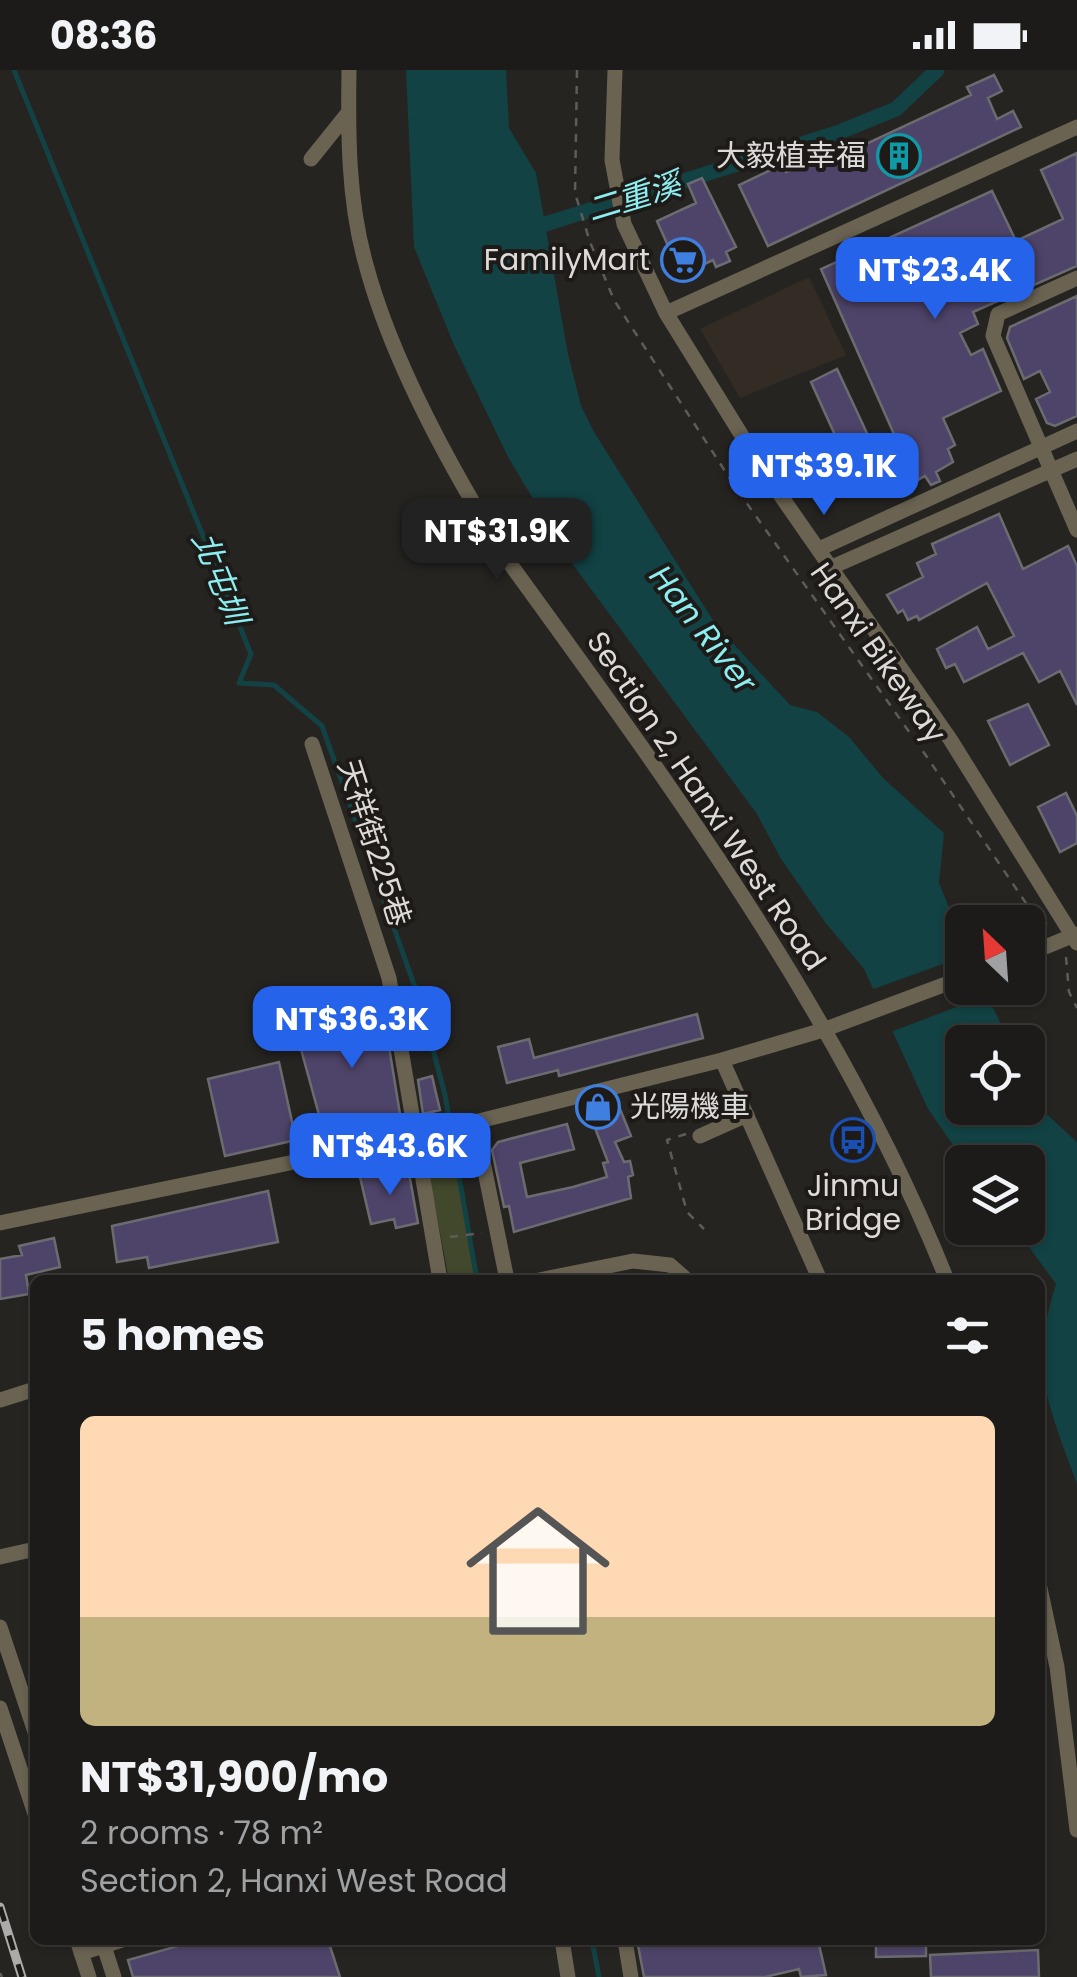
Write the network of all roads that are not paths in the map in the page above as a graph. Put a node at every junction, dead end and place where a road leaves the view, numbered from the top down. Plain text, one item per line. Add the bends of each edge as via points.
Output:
1 (348, 70) edge
2 (615, 70) edge
3 (348, 113) junction
4 (1077, 127) edge
5 (311, 159) dead end
6 (1077, 278) edge
7 (666, 313) junction
8 (1077, 431) edge
9 (1042, 448) junction
10 (1077, 460) edge
11 (1052, 471) junction
12 (1077, 530) edge
13 (819, 549) junction
14 (832, 567) junction
15 (312, 744) dead end
16 (1076, 938) edge
17 (1045, 947) edge
18 (945, 985) edge
19 (824, 1030) junction
20 (722, 1060) junction
21 (747, 1115) junction
22 (475, 1122) junction
23 (700, 1136) road end
24 (415, 1137) junction
25 (0, 1224) edge
26 (439, 1275) edge
27 (505, 1275) edge
28 (564, 1275) edge
29 (682, 1275) edge
30 (818, 1275) edge
31 (945, 1275) edge
32 (30, 1391) edge
33 (0, 1400) edge
34 (30, 1549) edge
35 (0, 1557) edge
36 (1045, 1611) edge
37 (0, 1626) edge
38 (0, 1708) edge
39 (30, 1717) edge
40 (30, 1799) edge
41 (1077, 1830) edge
42 (104, 1945) edge
43 (563, 1945) edge
44 (626, 1945) edge
45 (79, 1946) edge
46 (89, 1977) edge
47 (114, 1977) edge
48 (568, 1977) edge
49 (631, 1977) edge

1 - 3 street, Section 2, Hanxi West Road
2 - 7 street via 612,160 624,224
3 - 5 street
3 - 19 street, Section 2, Hanxi West Road via 364,260 442,444 503,552 756,917
4 - 7 street
6 - 9 street via 998,314 993,336
7 - 13 street
8 - 9 street
9 - 11 street
9 - 13 street
10 - 11 street
11 - 12 street
11 - 14 street
13 - 14 street
14 - 16 street
15 - 24 street, 天祥街225巷 via 389,978
16 - 17 street
18 - 19 street
19 - 20 street
19 - 31 street, Section 2, Hanxi West Road via 906,1182
20 - 21 street
20 - 22 street
21 - 23 street
21 - 30 street
22 - 24 street
22 - 27 street
24 - 25 street
24 - 26 street, 天祥街225巷
28 - 29 street via 633,1261 670,1265
32 - 33 street
34 - 35 street
36 - 41 street
37 - 39 street
38 - 40 street
42 - 47 street
43 - 48 street
44 - 49 street
45 - 46 street

